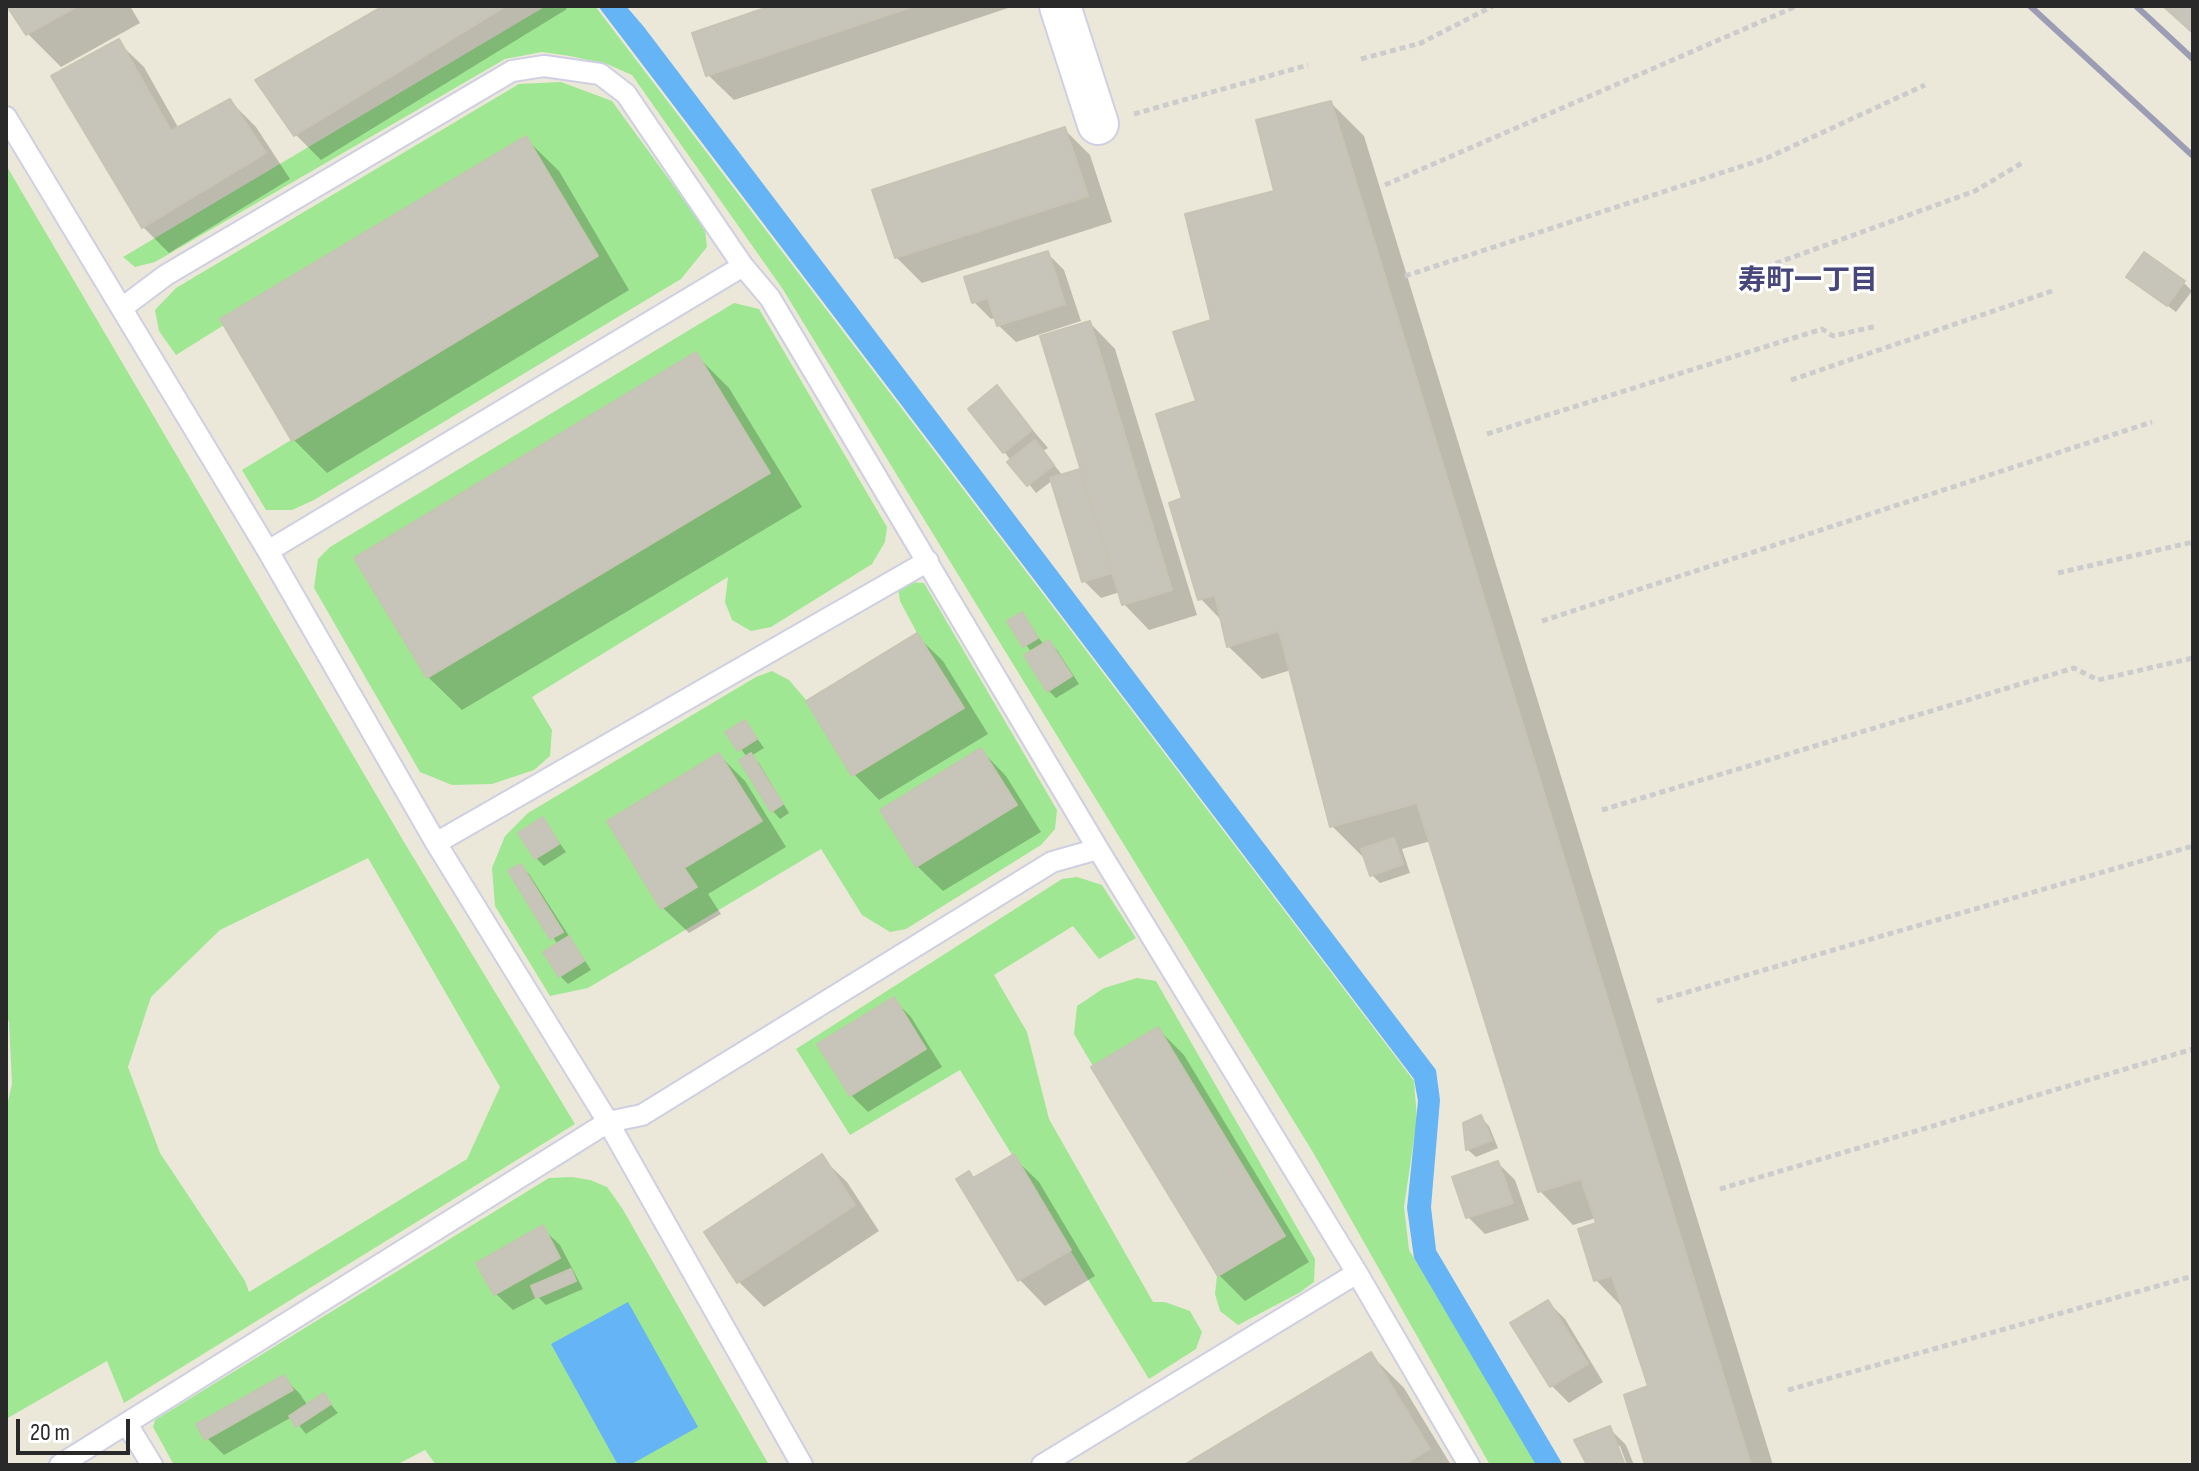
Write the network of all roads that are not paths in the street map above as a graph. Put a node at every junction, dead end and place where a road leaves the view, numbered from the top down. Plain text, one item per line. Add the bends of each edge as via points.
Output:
1 (1060, 6) edge
2 (6, 117) edge
3 (1098, 124) road end
4 (743, 266) junction
5 (122, 308) junction
6 (268, 551) junction
7 (928, 561) junction
8 (436, 843) junction
9 (1098, 849) junction
10 (608, 1122) junction
11 (1357, 1273) junction
12 (127, 1424) junction
13 (60, 1465) edge
14 (152, 1465) edge
15 (802, 1465) edge
16 (1042, 1465) edge
17 (1469, 1465) edge

1 - 3 street
2 - 5 lane
4 - 5 lane via 626,94 600,74 544,66 512,71 166,275
4 - 6 lane
4 - 7 lane via 770,298
5 - 6 lane
6 - 8 lane
7 - 8 lane
7 - 9 lane
8 - 10 lane
9 - 10 lane via 1052,862 642,1115
9 - 11 lane
10 - 12 lane
10 - 15 lane
11 - 16 lane
11 - 17 lane
12 - 13 lane
12 - 14 lane

